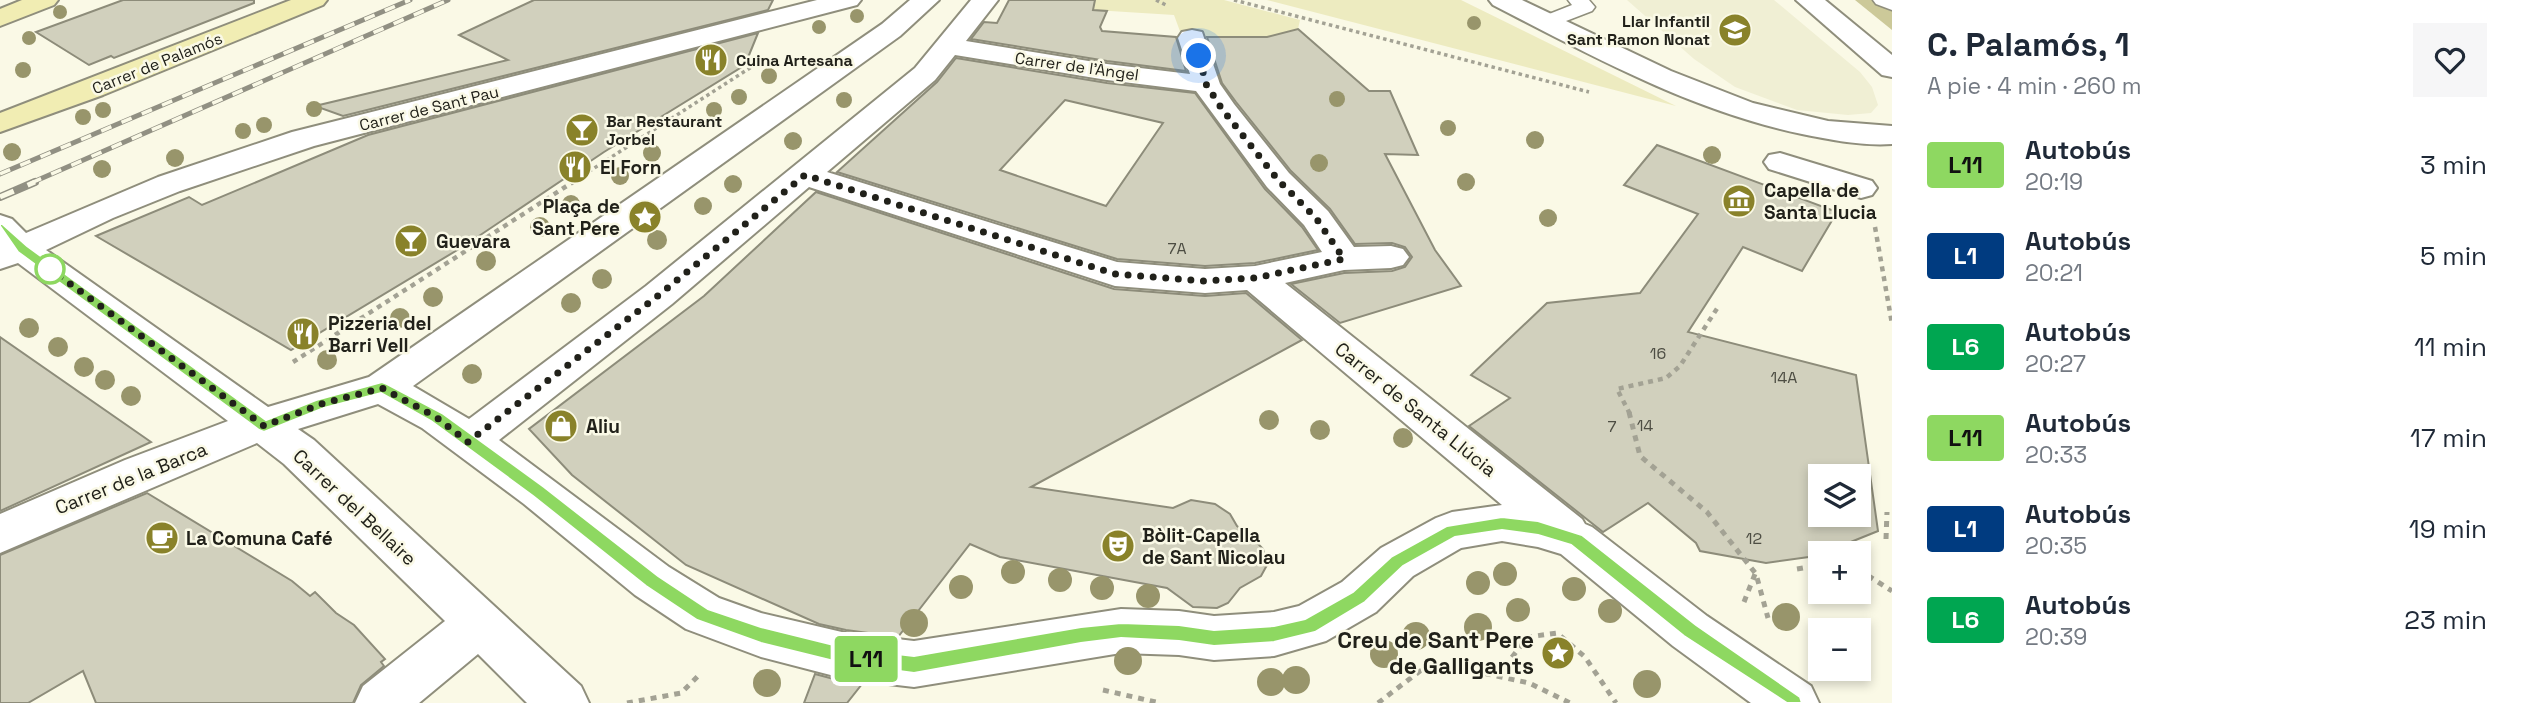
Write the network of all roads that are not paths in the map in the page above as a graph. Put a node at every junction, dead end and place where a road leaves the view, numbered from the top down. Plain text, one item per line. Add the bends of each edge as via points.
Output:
1 (45, 0) edge
2 (314, 0) edge
3 (848, 0) edge
4 (985, 0) edge
5 (1502, 0) edge
6 (1578, 0) edge
7 (1809, 0) edge
8 (1884, 0) edge
9 (911, 4) edge
10 (1892, 4) edge
11 (1, 18) edge
12 (1546, 22) junction
13 (1192, 38) dead end
14 (948, 46) junction
15 (1892, 69) edge
16 (1206, 84) junction
17 (0, 123) edge
18 (1892, 135) edge
19 (1780, 162) dead end
20 (805, 175) junction
21 (1875, 199) edge
22 (8, 244) edge
23 (1391, 257) dead end
24 (1344, 259) junction
25 (1255, 278) junction
26 (382, 388) junction
27 (264, 426) junction
28 (468, 442) junction
29 (0, 534) edge
30 (1576, 540) junction
31 (479, 623) junction
32 (381, 703) edge
33 (563, 703) edge
34 (1793, 703) edge

1 - 11 street
2 - 17 street, Carrer de Palamós
3 - 22 street, Carrer de Sant Pau via 303,139
4 - 14 street
5 - 12 street
6 - 12 lane via 1585,7
7 - 15 street
8 - 10 lane
9 - 26 street
12 - 18 street via 1718,101 1796,125
13 - 16 street
14 - 16 street, Carrer de l'Àngel
14 - 20 street via 925,74
16 - 24 street
19 - 21 street
20 - 25 street via 1115,274 1205,281
20 - 28 street
22 - 27 street, Carrer del Bellaire
23 - 24 street
24 - 25 street
25 - 30 street, Carrer de Santa Llúcia
26 - 27 street
26 - 28 street, Carrer de Santa Llúcia via 436,417
27 - 29 street, Carrer de la Barca via 151,466
27 - 31 street, Carrer del Bellaire via 299,452
28 - 30 street, Carrer de Santa Llúcia via 703,614 761,635 846,656 914,664 1121,631 1214,638 1274,634 1309,626 1339,609 1397,562 1452,531 1502,523
30 - 34 street, Carrer de Santa Llúcia via 1690,631
31 - 32 street
31 - 33 street, Carrer del Bellaire

